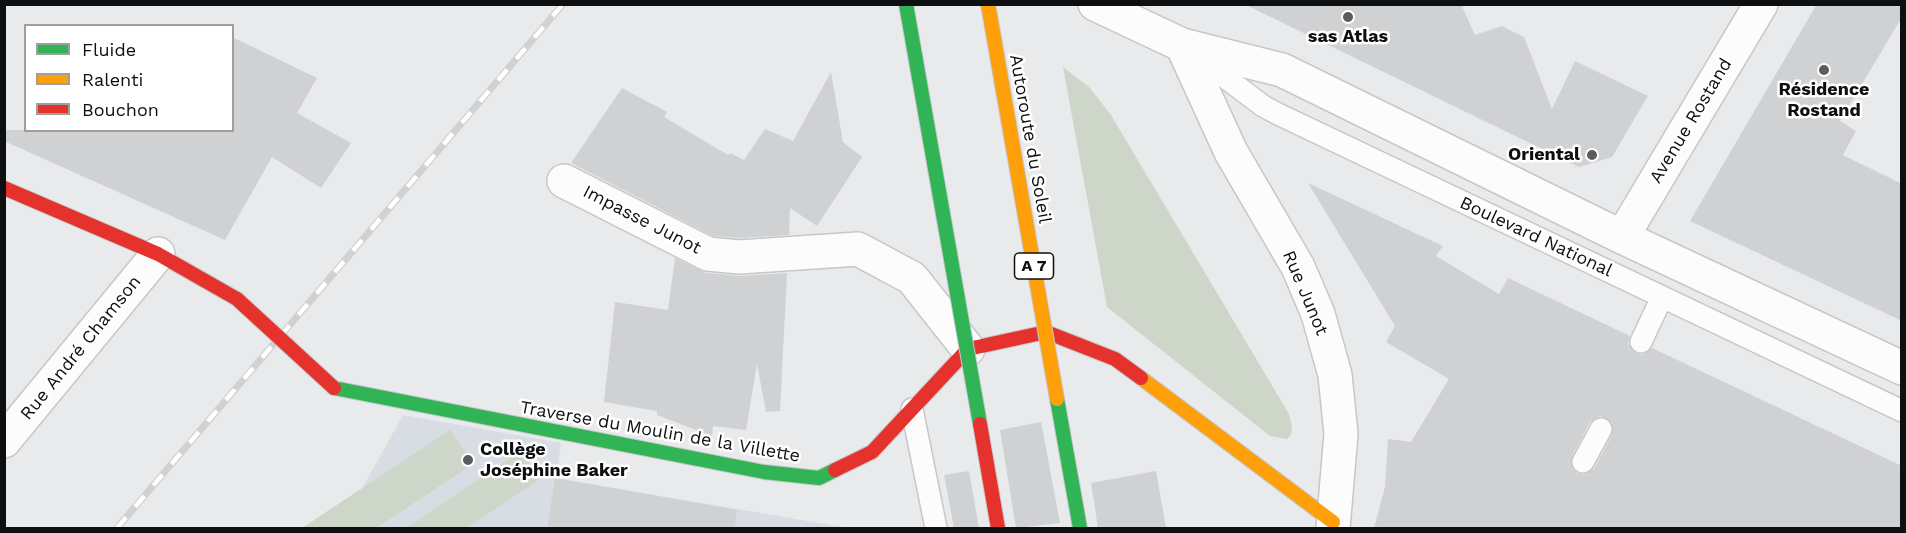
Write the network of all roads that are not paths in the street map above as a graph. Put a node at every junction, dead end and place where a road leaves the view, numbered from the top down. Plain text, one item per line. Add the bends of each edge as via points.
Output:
1 (906, 4) edge
2 (988, 4) edge
3 (1761, 4) edge
4 (1097, 5) edge
5 (1182, 45) junction
6 (564, 181) dead end
7 (4, 188) edge
8 (1622, 237) junction
9 (158, 254) junction
10 (1605, 270) junction
11 (1662, 297) junction
12 (1641, 342) dead end
13 (968, 349) junction
14 (1902, 368) edge
15 (912, 409) junction
16 (1902, 411) edge
17 (1601, 429) dead end
18 (4, 441) edge
19 (1583, 462) dead end
20 (1333, 525) edge
21 (936, 528) edge
22 (999, 528) edge
23 (1080, 528) edge

1 - 22 main road, bridge
2 - 23 main road, Autoroute du Soleil / A 7, bridge
3 - 8 street, Avenue Rostand
4 - 5 street, Boulevard National
5 - 8 street, Boulevard National via 1282,70
5 - 10 lane, Boulevard National via 1263,106
5 - 20 street, Rue Junot via 1231,152 1298,267 1318,315 1335,375 1341,434
6 - 13 street, Impasse Junot via 708,254 739,257 858,249 912,278
7 - 9 main road, Traverse du Moulin de la Villette
8 - 10 lane
8 - 14 street, Boulevard National
9 - 15 main road, Traverse du Moulin de la Villette, bridge via 237,299 333,388 764,472 819,478 872,452
9 - 18 street, Rue André Chamson
10 - 11 lane, Boulevard National
11 - 12 lane
11 - 16 lane, Boulevard National
13 - 15 main road, Traverse du Moulin de la Villette
13 - 20 main road via 1046,332 1115,359
15 - 21 lane
17 - 19 lane

